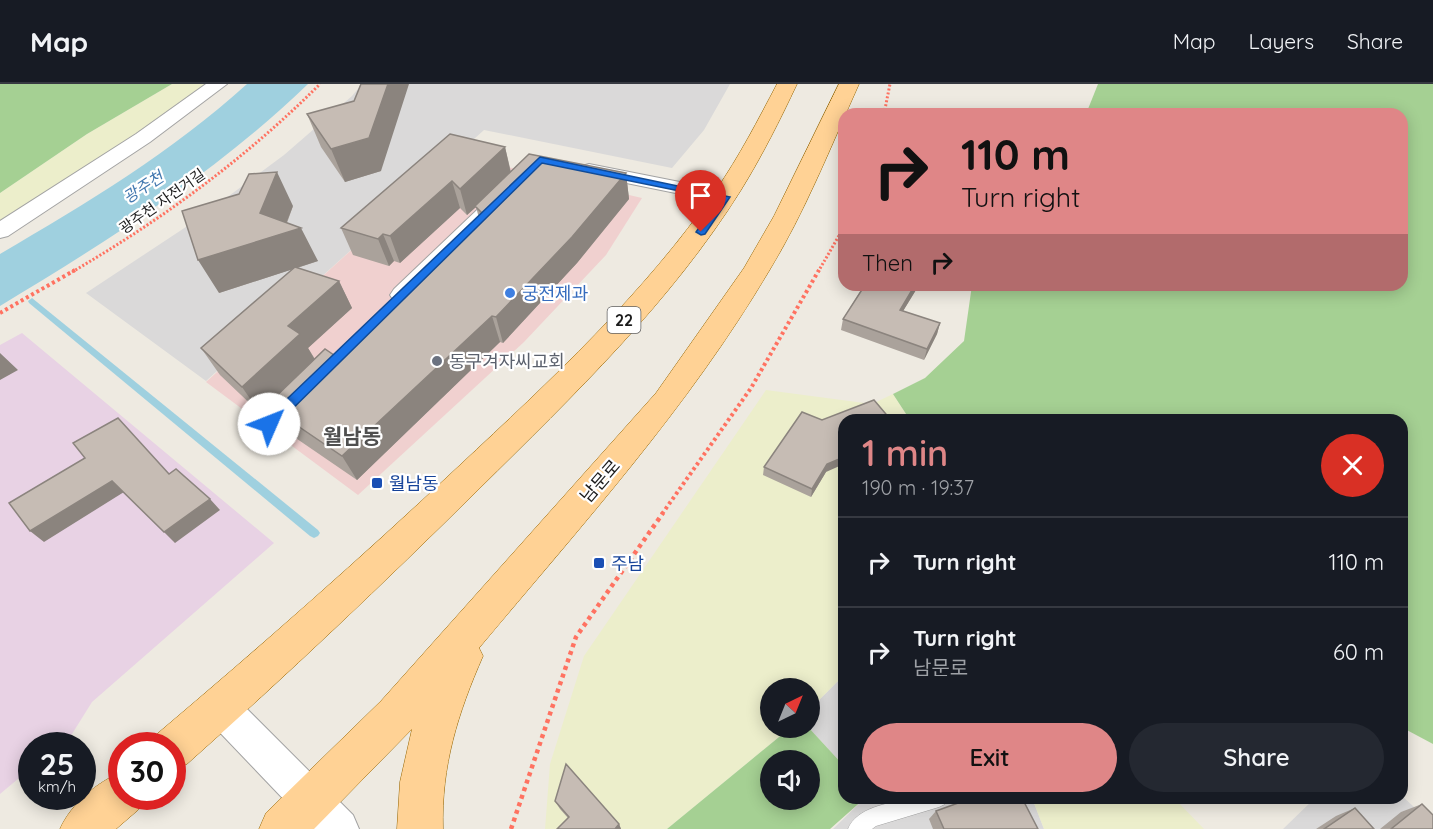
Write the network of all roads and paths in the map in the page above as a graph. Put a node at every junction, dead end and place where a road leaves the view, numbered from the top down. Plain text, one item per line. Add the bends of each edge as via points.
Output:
1 (218, 84) edge
2 (320, 84) edge
3 (787, 84) edge
4 (849, 84) edge
5 (890, 84) edge
6 (885, 108) edge
7 (574, 167) edge
8 (523, 177) edge
9 (725, 197) junction
10 (0, 231) edge
11 (838, 237) edge
12 (388, 308) edge
13 (0, 313) edge
14 (320, 374) edge
15 (269, 424) edge
16 (479, 620) junction
17 (220, 707) junction
18 (186, 737) edge
19 (919, 804) edge
20 (108, 807) edge
21 (311, 819) edge
22 (82, 829) edge
23 (420, 829) edge
24 (510, 829) edge
25 (857, 829) edge

1 - 10 street
2 - 13 path, 광주천 자전거길 via 293,113 144,230
3 - 9 main road, 22
4 - 16 main road, 남문로 via 787,216 756,271 668,401
5 - 6 path
7 - 9 street
8 - 12 street
9 - 17 main road, 22 via 689,249 658,284 519,429 375,567
11 - 24 path via 751,388 576,637
14 - 15 street
16 - 21 main road, 남문로
16 - 23 main road via 434,722 422,764 418,795
17 - 18 main road, 22
17 - 21 street
19 - 25 lane via 871,818
20 - 22 main road

